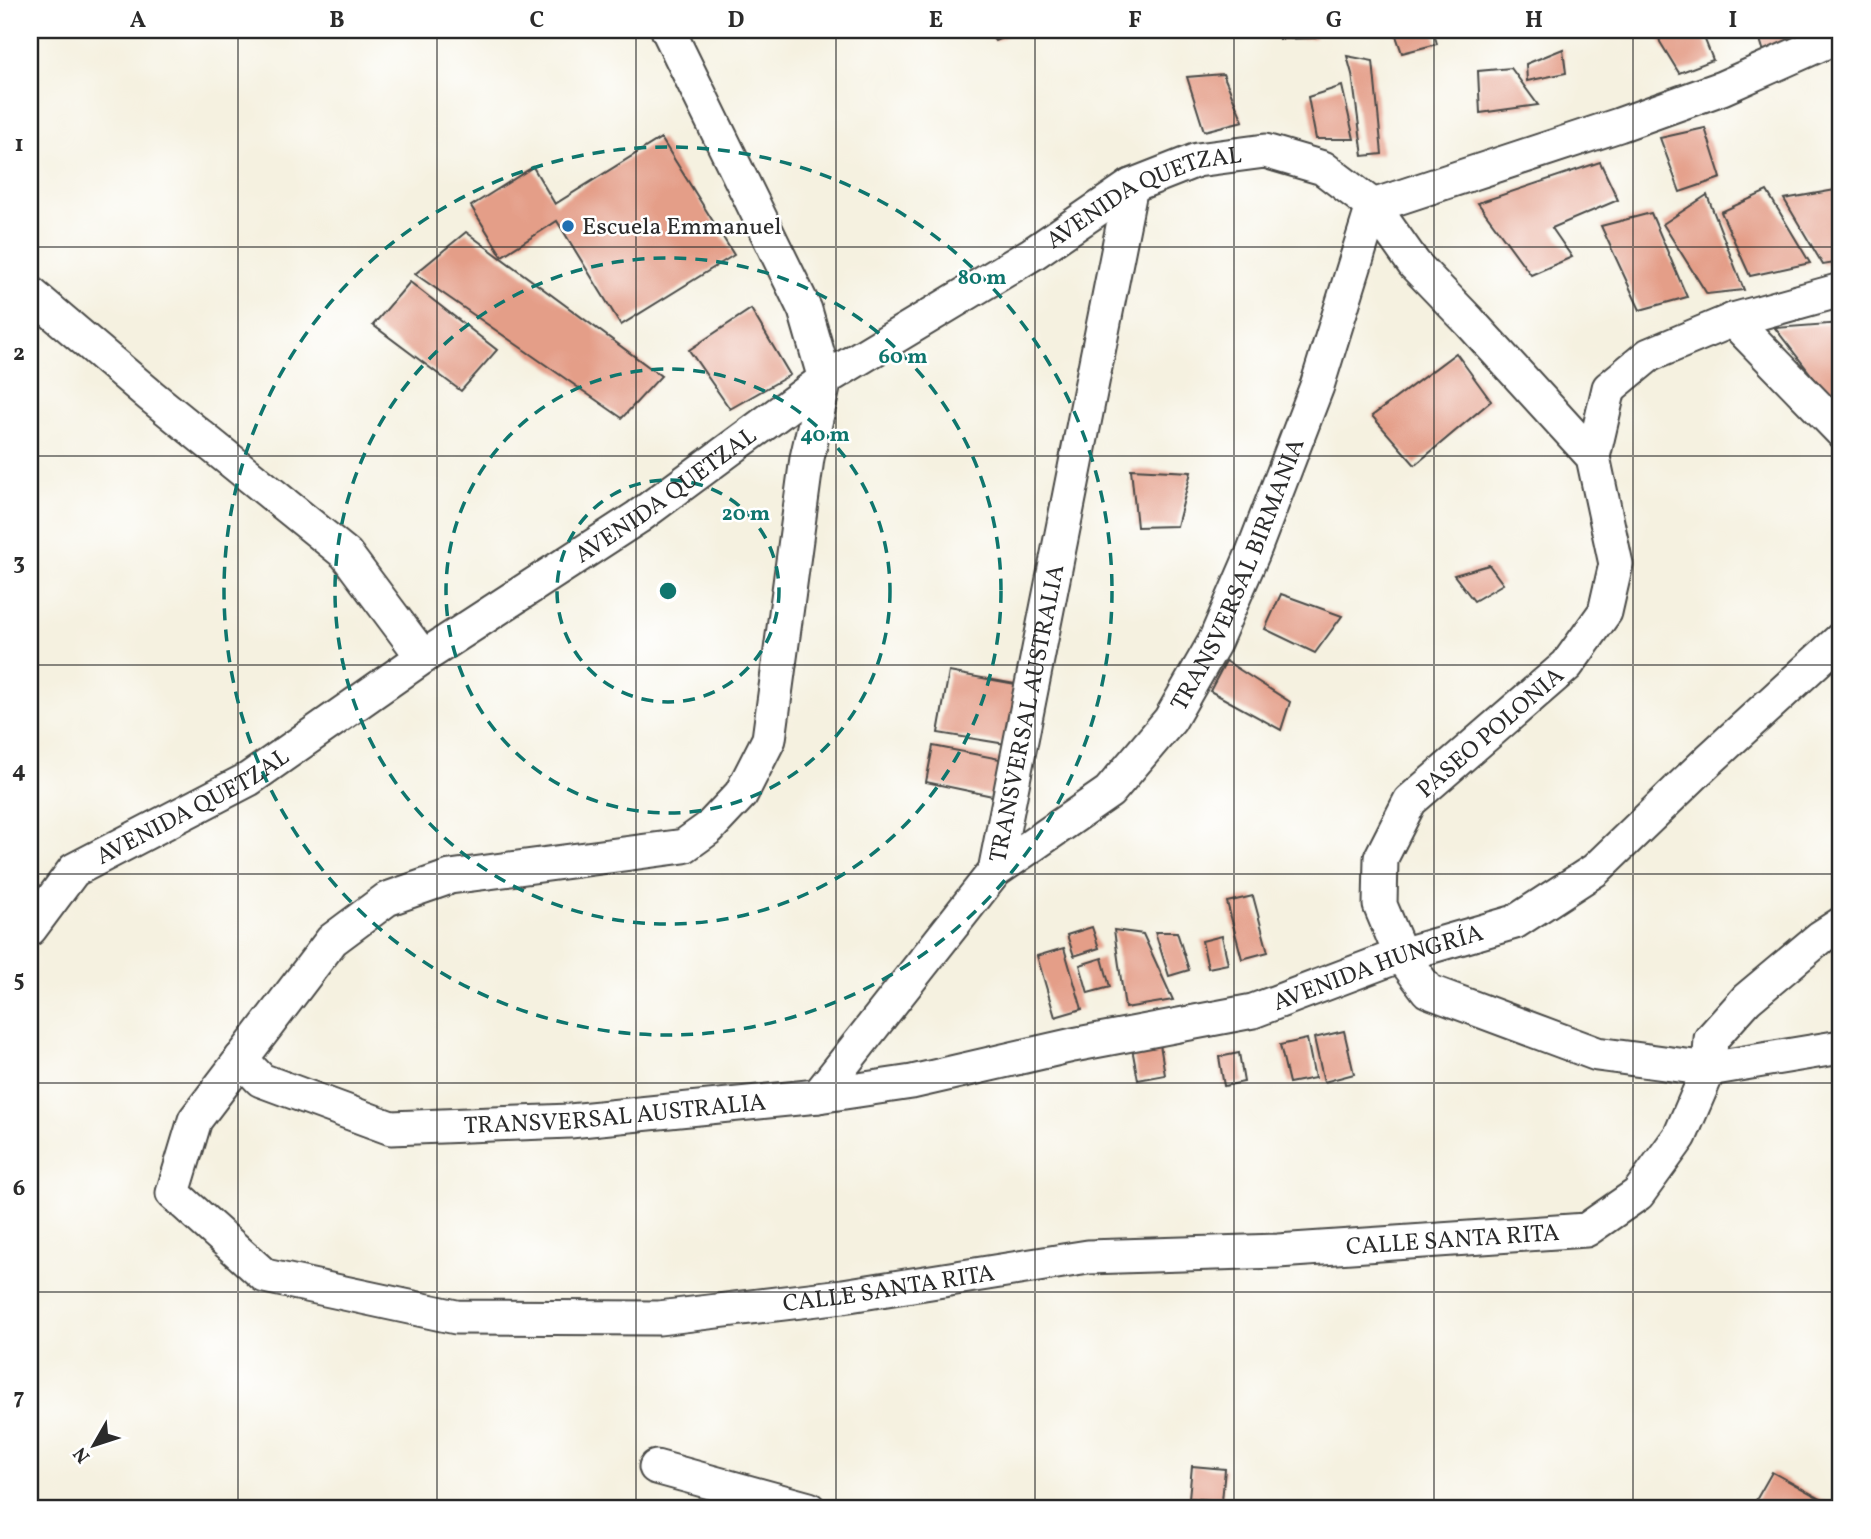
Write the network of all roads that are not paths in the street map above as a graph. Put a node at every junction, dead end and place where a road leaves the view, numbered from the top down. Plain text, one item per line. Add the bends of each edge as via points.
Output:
1 (668, 30) edge
2 (1841, 35) edge
3 (1131, 186) junction
4 (1373, 206) junction
5 (1841, 290) edge
6 (30, 293) edge
7 (1732, 320) junction
8 (825, 379) junction
9 (1841, 432) edge
10 (1593, 457) junction
11 (1841, 639) edge
12 (423, 657) junction
13 (995, 871) junction
14 (1841, 924) edge
15 (30, 929) edge
16 (1401, 955) junction
17 (1841, 1047) edge
18 (241, 1059) junction
19 (1709, 1069) junction
20 (818, 1096) junction
21 (656, 1467) dead end
22 (809, 1509) edge

1 - 8 street via 804,310
2 - 4 street via 1722,88
3 - 4 street, AVENIDA QUETZAL via 1197,160 1265,151 1323,167
3 - 8 street, AVENIDA QUETZAL via 1032,254
3 - 13 street, TRANSVERSAL AUSTRALIA
4 - 10 street via 1414,264
4 - 13 street, TRANSVERSAL BIRMANIA via 1317,386 1214,643 1170,720 1109,792
5 - 7 street
6 - 12 street via 346,554
7 - 9 street
7 - 10 street via 1648,355 1609,388
8 - 12 street, AVENIDA QUETZAL via 638,517
8 - 18 street via 807,458 769,738 741,794 709,828 684,846 450,877 387,899 332,940
10 - 16 street, PASEO POLONIA via 1616,564 1605,612 1567,665 1410,802 1381,858 1380,905
11 - 16 street, AVENIDA HUNGRÍA via 1595,870 1515,922
12 - 15 street, AVENIDA QUETZAL via 249,779 74,870
13 - 20 street, TRANSVERSAL AUSTRALIA
14 - 19 street via 1729,1018 1711,1039
16 - 19 street, PASEO POLONIA via 1428,991 1597,1054
16 - 20 street, AVENIDA HUNGRÍA via 1253,1011 912,1082
17 - 19 street, PASEO POLONIA
18 - 19 street, CALLE SANTA RITA via 195,1120 173,1193 265,1276 456,1317 659,1318 843,1296 1088,1257 1278,1251 1586,1230 1638,1194 1679,1136
18 - 20 street, TRANSVERSAL AUSTRALIA via 261,1080 391,1128 570,1121
21 - 22 street

